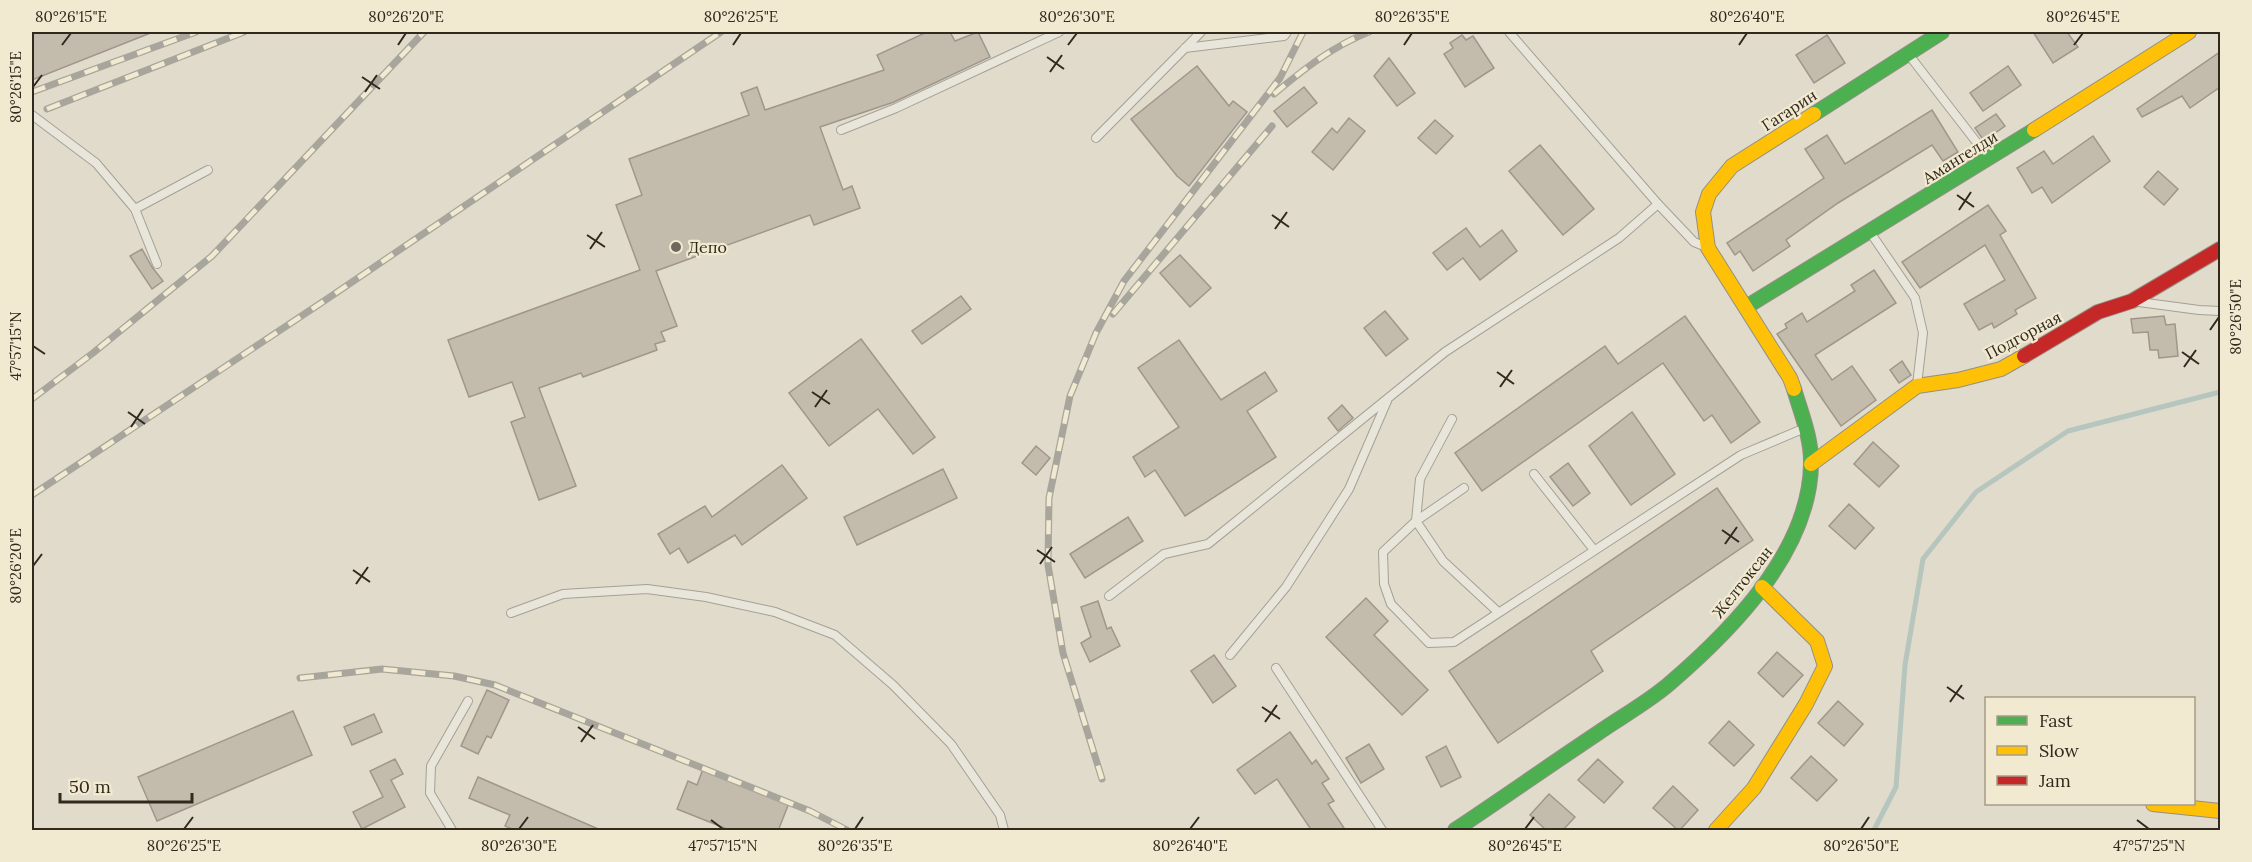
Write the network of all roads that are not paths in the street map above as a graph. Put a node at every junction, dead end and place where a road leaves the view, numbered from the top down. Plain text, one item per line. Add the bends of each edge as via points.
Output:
1 (1059, 32) edge
2 (1201, 32) edge
3 (1287, 32) edge
4 (1509, 32) edge
5 (1942, 32) edge
6 (2189, 32) edge
7 (1185, 48) junction
8 (1908, 54) junction
9 (32, 115) edge
10 (841, 129) dead end
11 (1096, 138) dead end
12 (1989, 159) junction
13 (208, 170) dead end
14 (1658, 204) junction
15 (135, 209) junction
16 (1870, 231) junction
17 (1708, 248) junction
18 (2220, 249) edge
19 (156, 264) dead end
20 (2132, 301) junction
21 (1746, 307) junction
22 (2220, 311) edge
23 (1917, 386) junction
24 (1388, 400) junction
25 (1452, 418) dead end
26 (1806, 428) junction
27 (1811, 464) junction
28 (1534, 474) dead end
29 (1464, 488) dead end
30 (1416, 521) junction
31 (1594, 550) junction
32 (1762, 586) junction
33 (1108, 596) dead end
34 (1498, 612) junction
35 (511, 613) dead end
36 (1230, 655) dead end
37 (1276, 668) dead end
38 (468, 701) dead end
39 (2163, 805) edge
40 (2220, 811) edge
41 (452, 831) edge
42 (1004, 831) edge
43 (1382, 831) edge
44 (1455, 831) edge
45 (1716, 831) edge

1 - 10 lane via 896,108
2 - 7 lane
3 - 7 lane via 1284,36
4 - 14 lane
5 - 8 street, Гагарин
6 - 12 street, Амангелди
7 - 11 lane
8 - 12 lane
8 - 17 street, Гагарин via 1732,166 1718,179 1702,210
9 - 15 lane via 96,163
12 - 16 street, Амангелди
13 - 15 lane
14 - 17 lane via 1694,242
14 - 24 lane via 1619,238 1445,352
15 - 19 lane
16 - 21 street, Амангелди
16 - 23 lane via 1915,298 1923,333
17 - 21 street, Желтоксан
18 - 20 street, Подгорная
20 - 22 lane
20 - 23 street, Подгорная via 2098,312 2001,369
21 - 26 street, Желтоксан via 1790,378
23 - 27 street, Подгорная
24 - 33 lane via 1208,544 1164,554
24 - 36 lane via 1349,489 1286,587
25 - 30 lane via 1420,479
26 - 27 street, Желтоксан
26 - 31 lane via 1741,455
27 - 32 street, Желтоксан via 1804,512 1788,549
28 - 31 lane
29 - 30 lane
30 - 34 lane via 1443,561
30 - 34 lane via 1383,552 1384,584 1391,604 1429,643 1454,642
31 - 34 lane
32 - 44 street, Желтоксан via 1721,635 1668,685
32 - 45 street via 1817,641 1825,666 1754,788
35 - 42 lane via 563,594 647,590 706,597 775,612 835,635 893,685 951,744 999,815
37 - 43 lane
38 - 41 lane via 431,766 430,793
39 - 40 street

